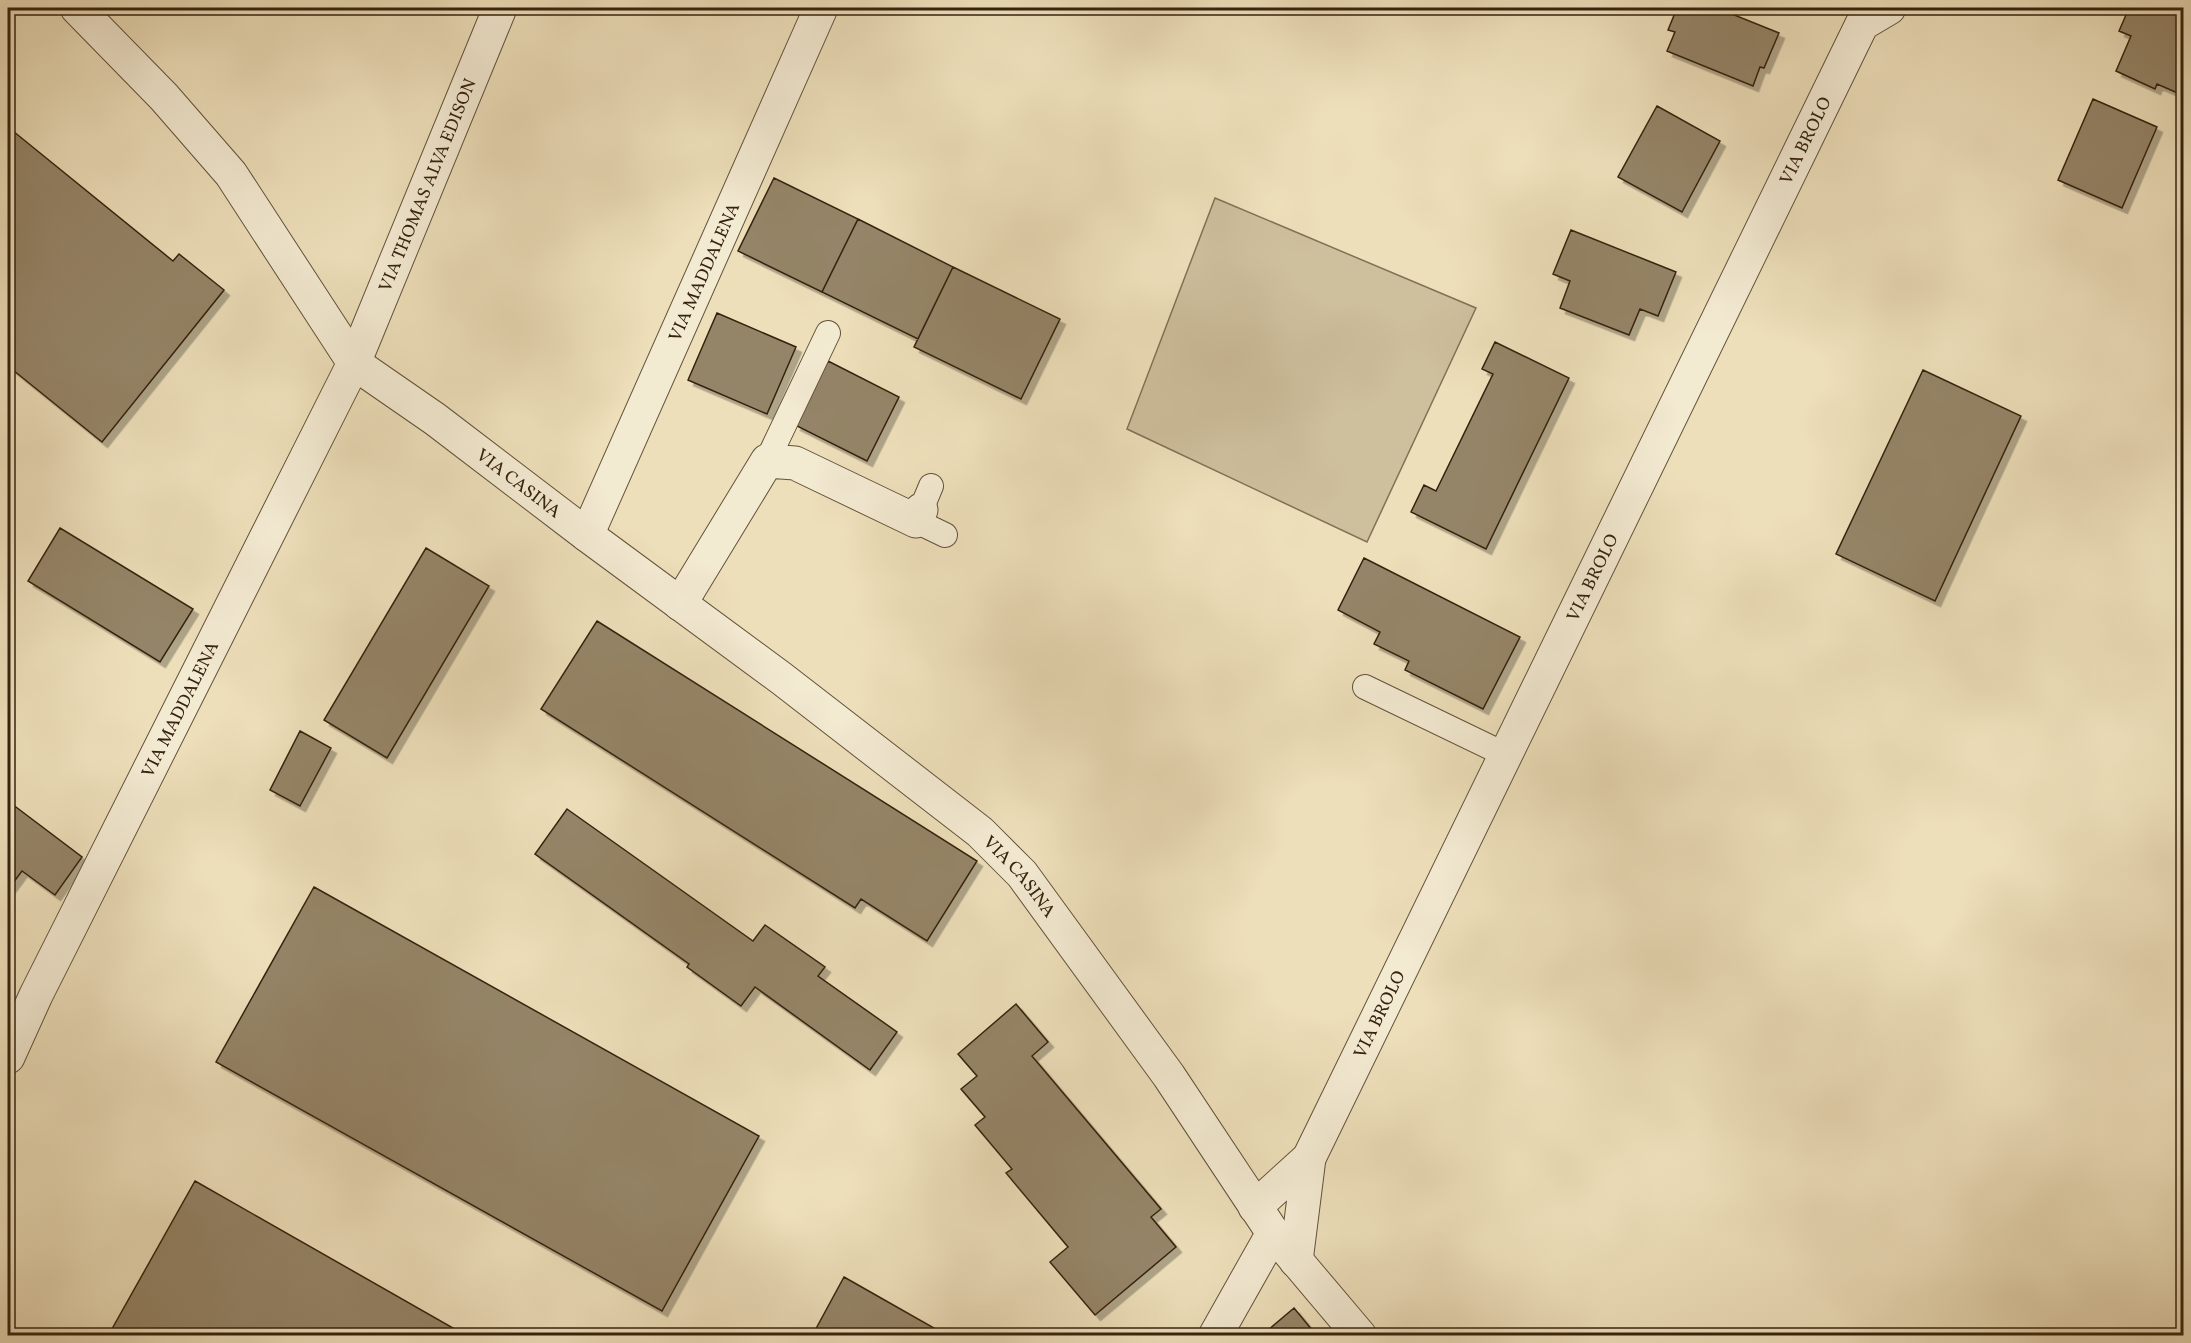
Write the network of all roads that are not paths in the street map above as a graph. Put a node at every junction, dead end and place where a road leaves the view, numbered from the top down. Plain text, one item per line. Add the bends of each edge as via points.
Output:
1 (77, 8) edge
2 (500, 8) edge
3 (821, 8) edge
4 (1889, 8) edge
5 (828, 333) dead end
6 (354, 363) junction
7 (767, 461) junction
8 (923, 506) joint
9 (587, 535) junction
10 (945, 535) dead end
11 (680, 604) junction
12 (1365, 687) dead end
13 (1506, 755) junction
14 (8, 1057) edge
15 (1309, 1158) junction
16 (1255, 1207) junction
17 (1273, 1233) junction
18 (1296, 1261) junction
19 (1215, 1335) edge
20 (1360, 1335) edge

1 - 6 street via 164,97 231,174
2 - 6 street, VIA THOMAS ALVA EDISON
3 - 9 street, VIA MADDALENA
4 - 13 street, VIA BROLO via 1862,24
5 - 7 lane
6 - 9 street, VIA CASINA via 435,419
6 - 14 street, VIA MADDALENA via 36,994
7 - 8 street via 795,463
7 - 11 street
8 - 10 lane
9 - 11 street, VIA CASINA
11 - 16 street, VIA CASINA via 980,832 1022,874 1169,1076
12 - 13 lane
13 - 15 street, VIA BROLO
15 - 16 street, VIA BROLO
15 - 18 street, VIA BROLO
16 - 17 street, VIA CASINA
17 - 18 street, VIA CASINA
17 - 19 street
18 - 20 street, VIA CASINA

